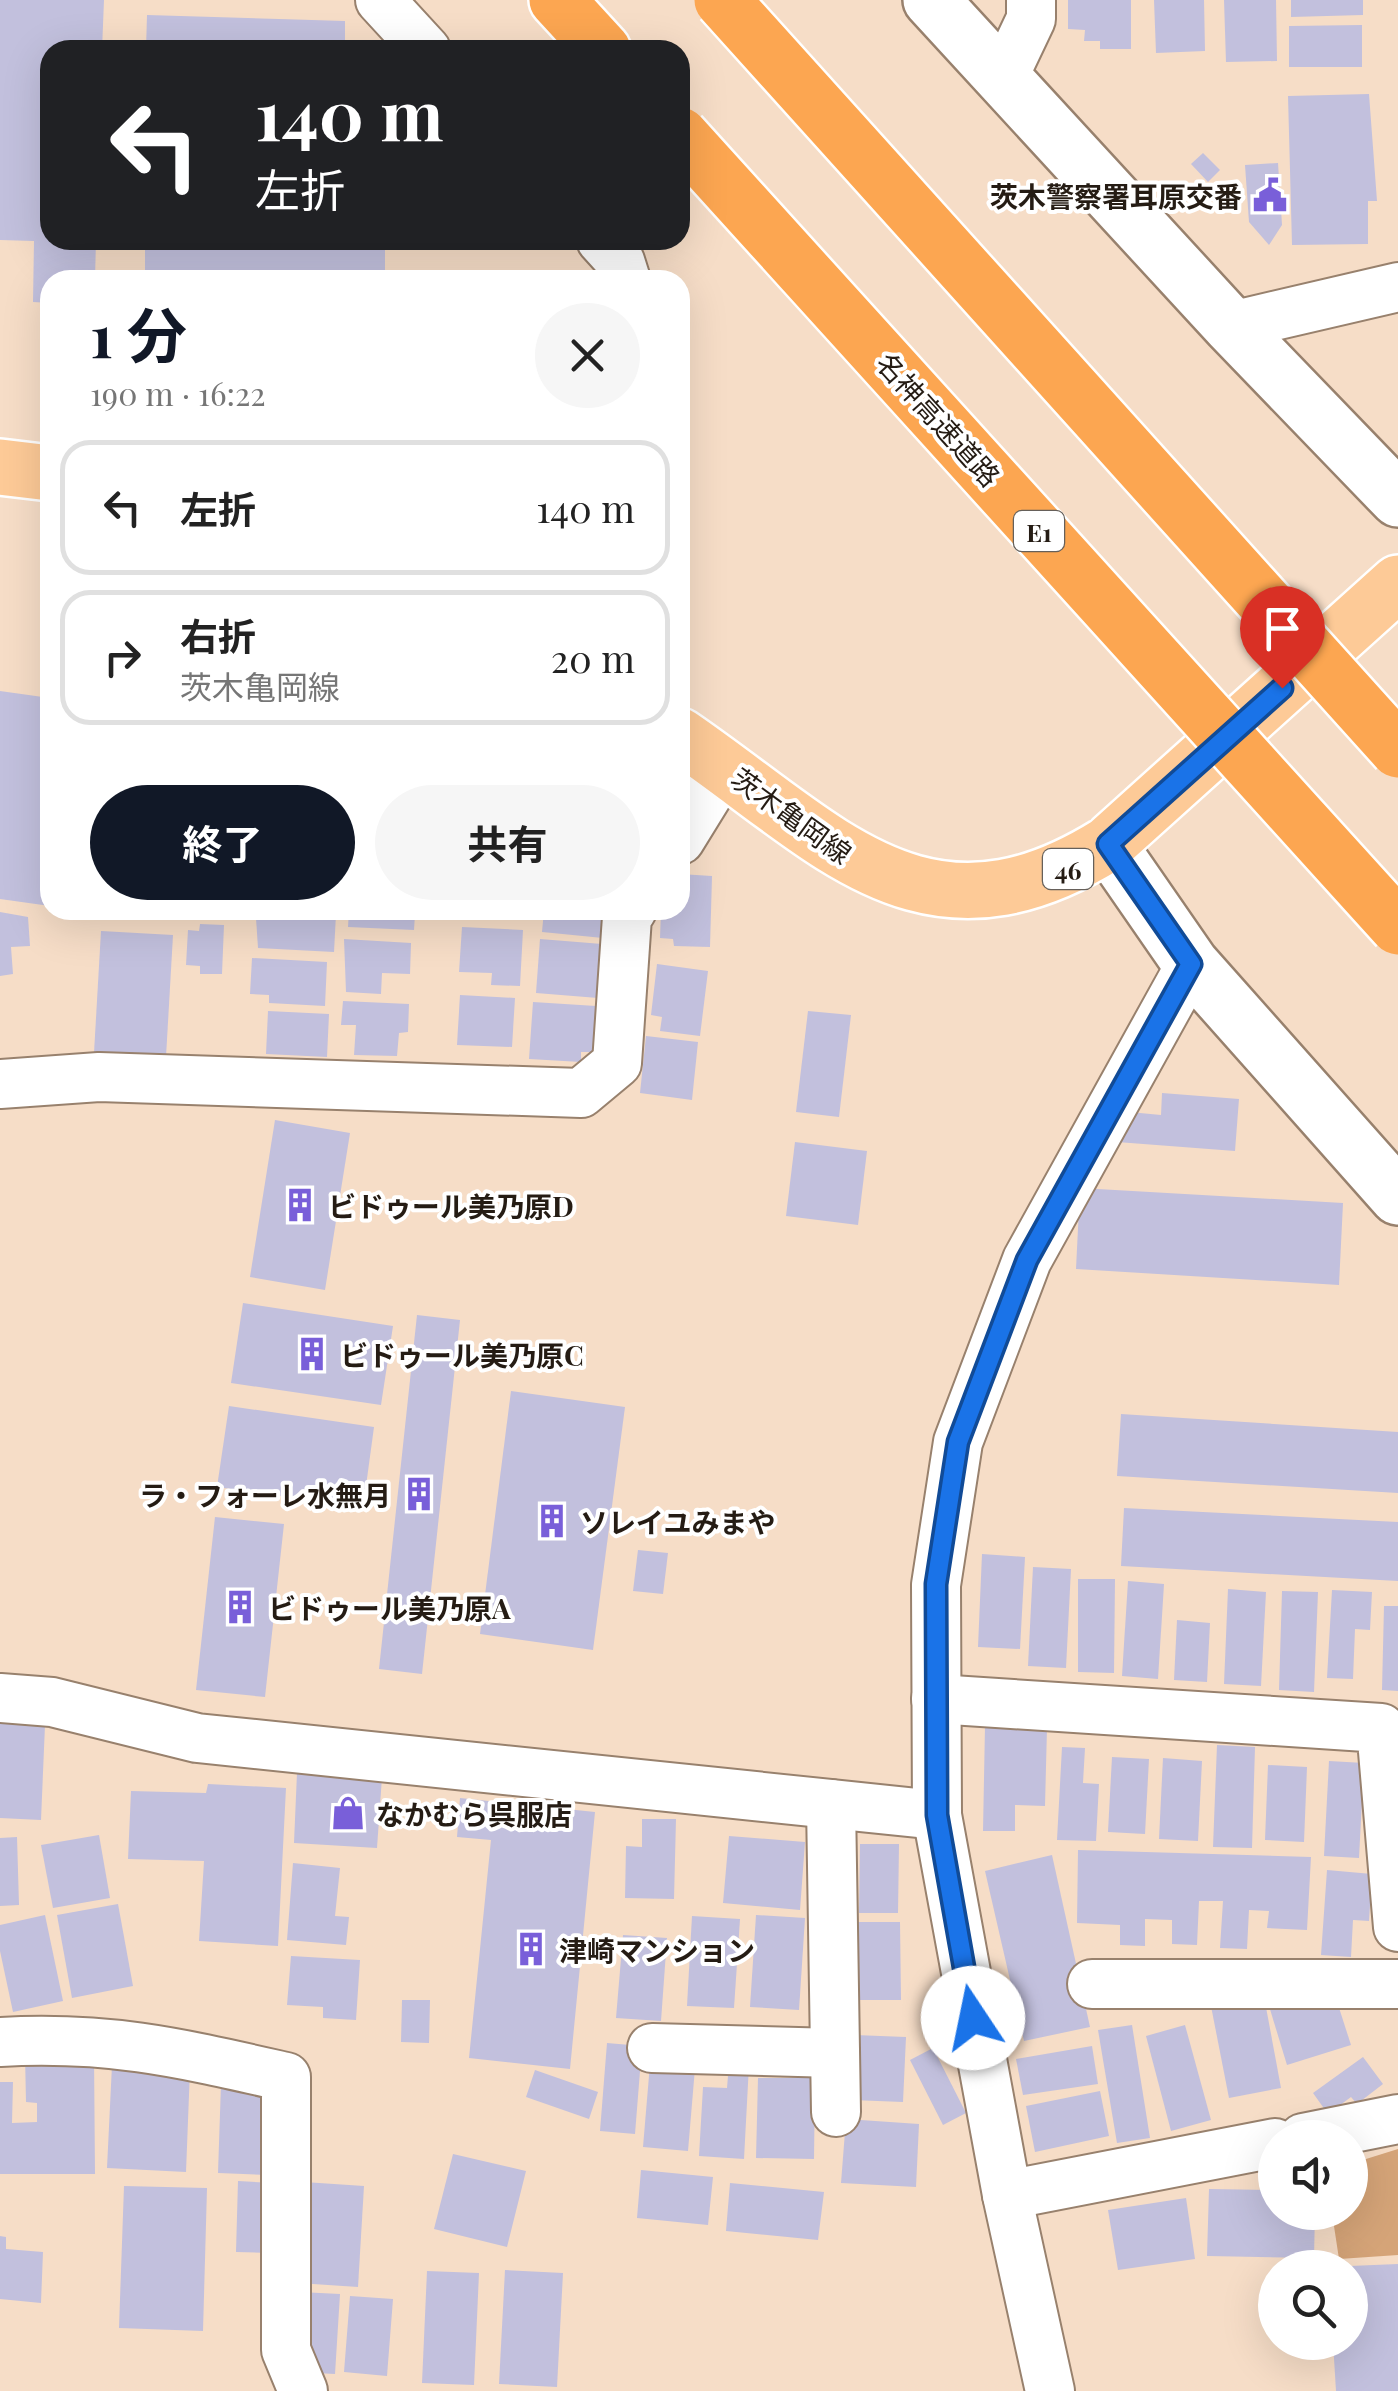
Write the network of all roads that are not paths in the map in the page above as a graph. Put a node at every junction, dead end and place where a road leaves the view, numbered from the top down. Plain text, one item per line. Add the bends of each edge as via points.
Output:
1 (380, 0) edge
2 (557, 0) edge
3 (722, 0) edge
4 (931, 0) edge
5 (1031, 0) edge
6 (417, 40) edge
7 (593, 40) edge
8 (1003, 78) junction
9 (690, 146) edge
10 (1398, 287) edge
11 (1231, 326) junction
12 (0, 467) edge
13 (40, 472) edge
14 (1398, 498) edge
15 (1398, 583) edge
16 (690, 743) edge
17 (1398, 750) edge
18 (725, 767) junction
19 (690, 824) edge
20 (1108, 844) junction
21 (627, 920) edge
22 (1398, 927) edge
23 (1191, 964) junction
24 (0, 1084) edge
25 (1398, 1197) edge
26 (0, 1698) edge
27 (936, 1699) junction
28 (830, 1804) junction
29 (937, 1815) junction
30 (1396, 1879) edge
31 (1398, 1926) edge
32 (1092, 1984) dead end
33 (1398, 1984) edge
34 (0, 2042) edge
35 (652, 2048) dead end
36 (834, 2053) junction
37 (836, 2112) dead end
38 (1398, 2119) edge
39 (1368, 2125) edge
40 (1258, 2146) edge
41 (1008, 2195) junction
42 (303, 2391) edge
43 (1050, 2391) edge

1 - 6 street
2 - 7 highway
3 - 17 highway, bridge
4 - 8 street
5 - 8 street via 1031,18
8 - 11 street
9 - 22 highway, 名神高速道路 / E1, bridge
10 - 11 street
11 - 14 street
12 - 13 main road
15 - 20 main road, 茨木亀岡線 / 46
16 - 18 main road, 茨木亀岡線 / 46
18 - 19 street
18 - 20 main road, 茨木亀岡線 / 46 via 865,868 959,893 1009,890
20 - 23 street
21 - 24 street via 617,1063 581,1093 99,1077
23 - 25 street
23 - 27 street via 1027,1260 958,1442 936,1584
26 - 28 street via 52,1702 197,1738
27 - 29 street
27 - 30 street via 1381,1728
28 - 29 street
28 - 36 street
29 - 41 street
30 - 31 street
32 - 33 street
34 - 42 street via 74,2038 144,2045 286,2078 286,2350
35 - 36 street
36 - 37 street
38 - 39 street
40 - 41 street
41 - 43 street

